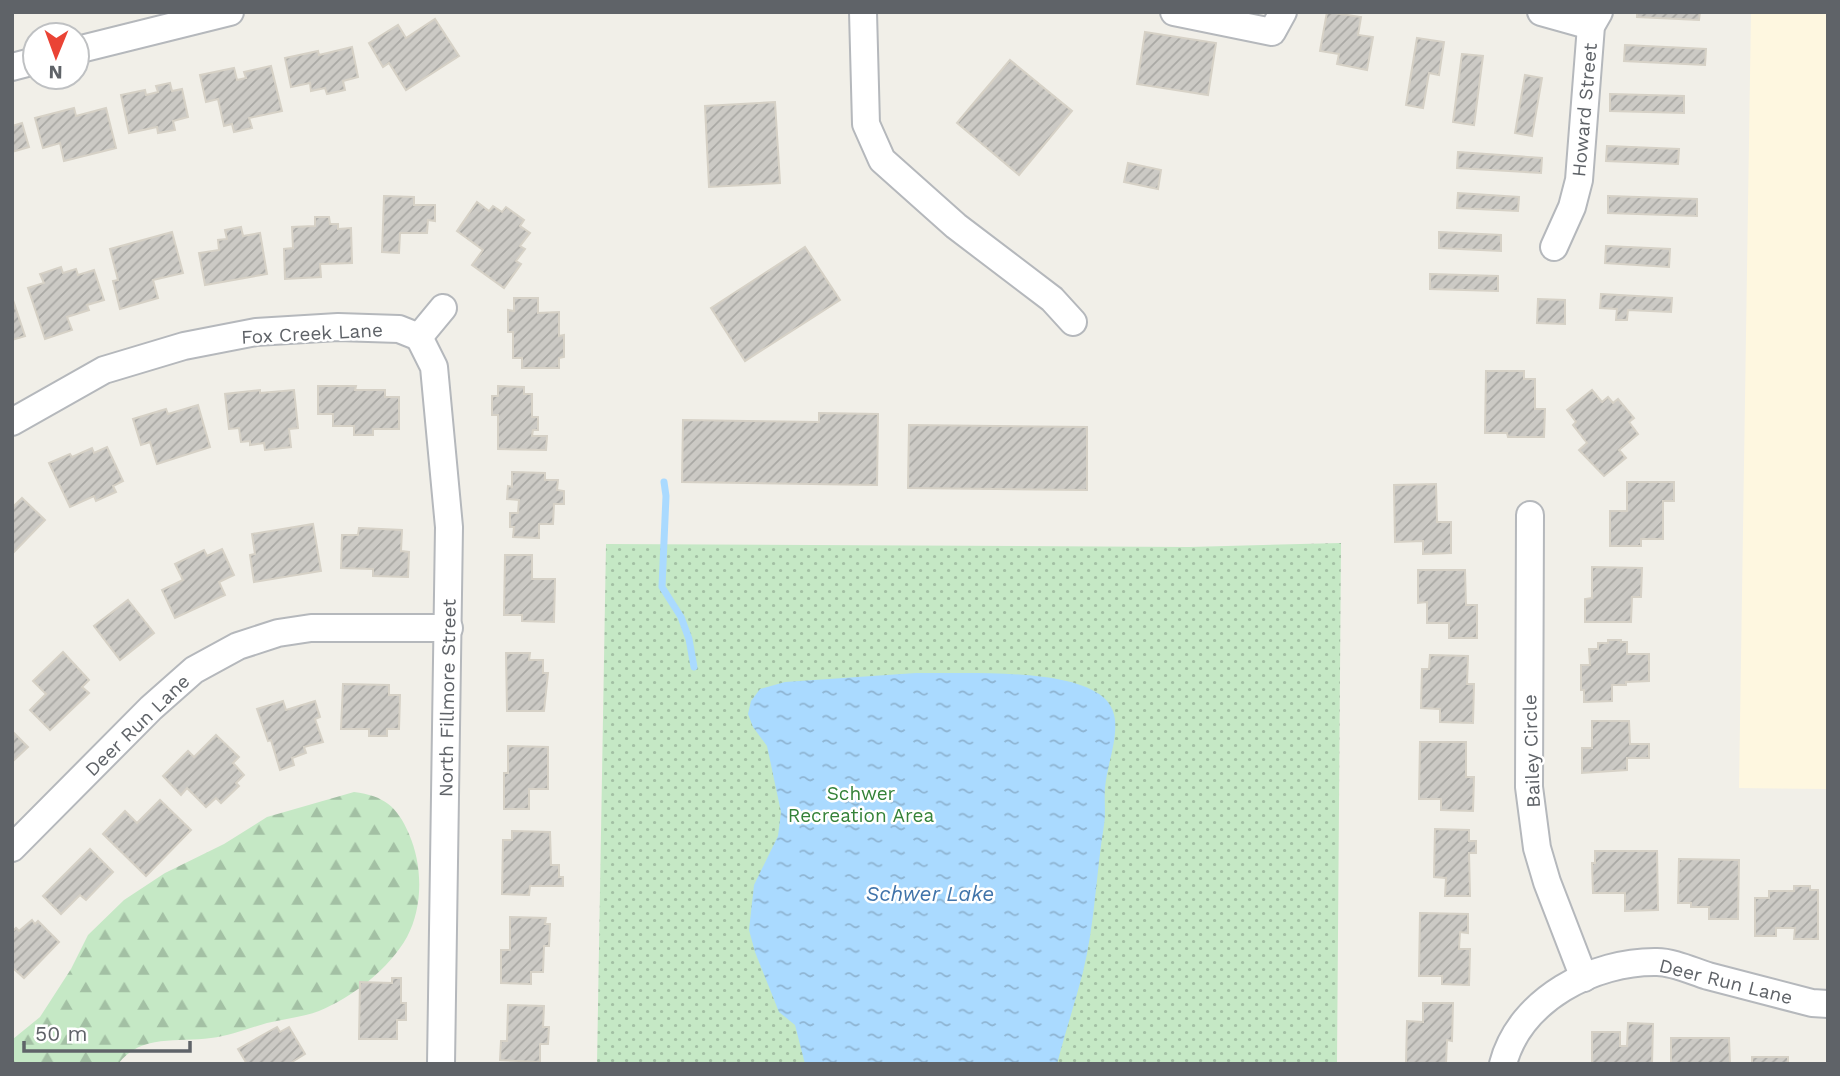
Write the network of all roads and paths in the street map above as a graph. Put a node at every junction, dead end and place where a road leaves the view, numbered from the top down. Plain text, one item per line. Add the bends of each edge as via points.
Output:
1 (230, 12) edge
2 (863, 12) edge
3 (1174, 12) edge
4 (1283, 12) edge
5 (1541, 12) edge
6 (1595, 19) edge
7 (91, 47) edge
8 (1555, 247) dead end
9 (443, 308) dead end
10 (1073, 322) dead end
11 (419, 337) junction
12 (12, 422) edge
13 (1530, 515) dead end
14 (449, 628) junction
15 (12, 848) edge
16 (1584, 978) junction
17 (1828, 1003) edge
18 (441, 1064) edge
19 (1503, 1064) edge

1 - 7 street
2 - 10 street via 866,124 882,160 956,226 1052,299
3 - 4 street via 1272,32
5 - 6 street
6 - 8 street, Howard Street via 1579,180
9 - 11 street
11 - 12 street, Fox Creek Lane via 399,328 338,327 256,332 184,346 104,370
11 - 14 street, North Fillmore Street via 434,367 441,433 449,527
13 - 16 street, Bailey Circle via 1529,787 1537,848
14 - 15 street, Deer Run Lane via 311,628 238,646 194,670
14 - 18 street, North Fillmore Street
16 - 17 street, Deer Run Lane via 1619,964 1660,962 1812,1003
16 - 19 street, Deer Run Lane via 1554,993 1523,1021

